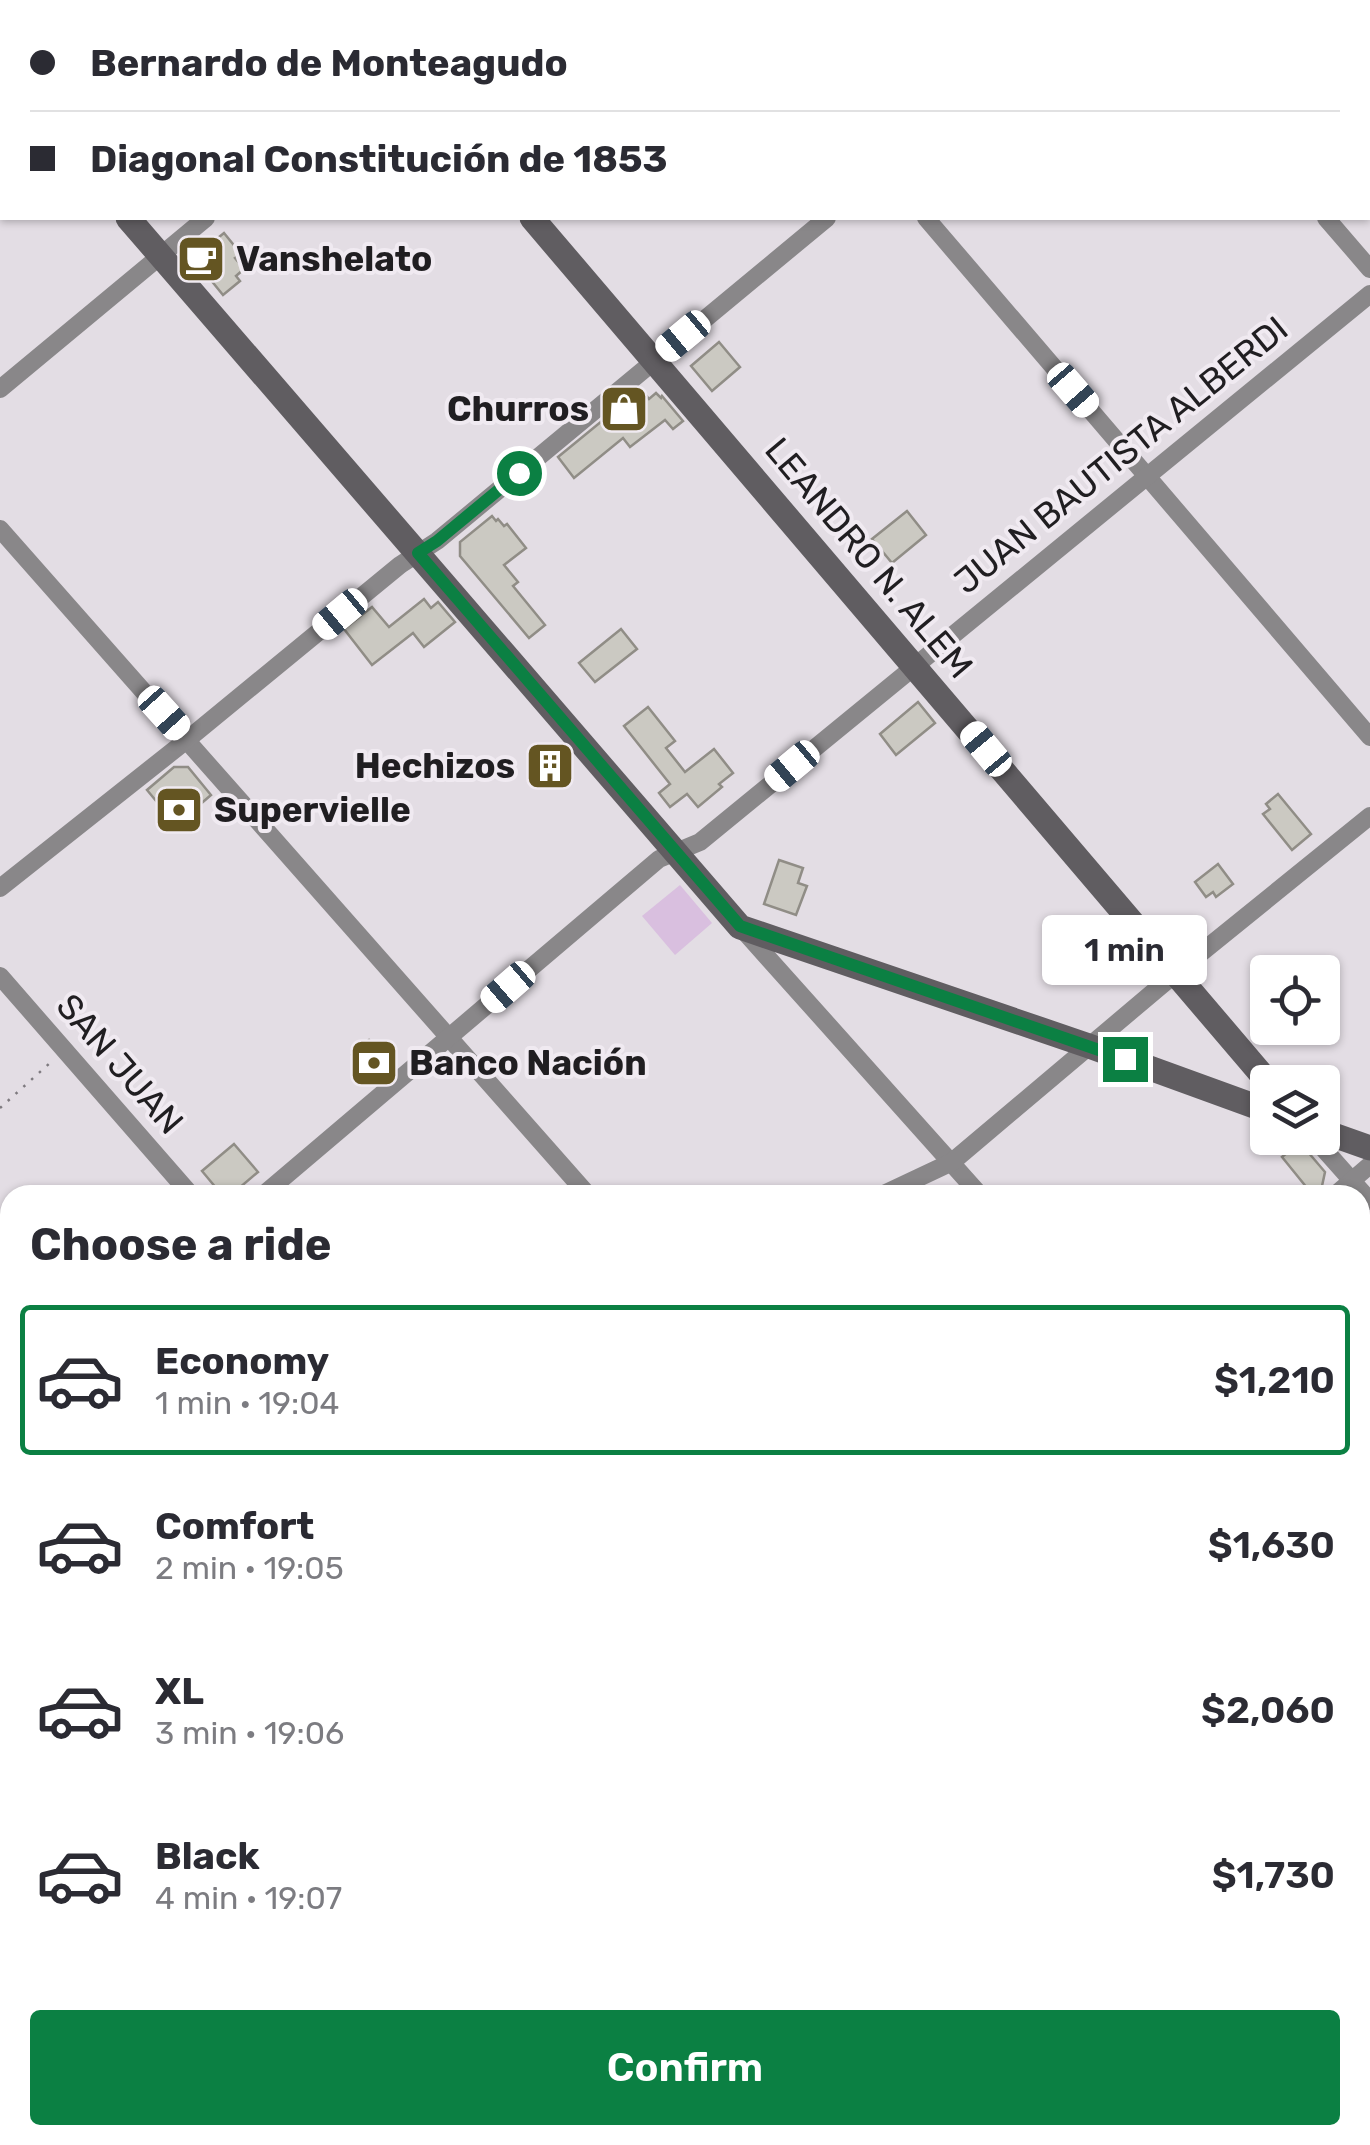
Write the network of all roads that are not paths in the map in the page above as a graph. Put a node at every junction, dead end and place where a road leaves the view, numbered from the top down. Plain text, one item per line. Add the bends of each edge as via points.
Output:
1 (130, 220) edge
2 (204, 220) edge
3 (534, 220) edge
4 (825, 220) edge
5 (928, 220) edge
6 (1328, 220) edge
7 (161, 256) junction
8 (1370, 269) edge
9 (1370, 294) edge
10 (654, 360) junction
11 (0, 389) edge
12 (1146, 476) junction
13 (0, 529) edge
14 (418, 553) junction
15 (914, 666) junction
16 (1370, 737) edge
17 (188, 739) junction
18 (1370, 816) edge
19 (676, 852) junction
20 (0, 888) edge
21 (740, 926) junction
22 (1176, 973) junction
23 (0, 976) edge
24 (448, 1038) junction
25 (1089, 1046) junction
26 (1254, 1065) edge
27 (1250, 1104) edge
28 (1340, 1137) edge
29 (1370, 1148) edge
30 (1329, 1155) edge
31 (952, 1162) junction
32 (1370, 1165) edge
33 (1352, 1180) junction
34 (183, 1185) edge
35 (275, 1185) edge
36 (579, 1185) edge
37 (903, 1185) edge
38 (972, 1185) edge
39 (1347, 1185) edge
40 (1356, 1185) edge

1 - 7 main road
2 - 7 street
3 - 10 main road, LEANDRO N. ALEM
4 - 10 street
5 - 12 street
6 - 8 street
7 - 11 street
7 - 14 main road
9 - 12 street, JUAN BAUTISTA ALBERDI
10 - 14 street
10 - 15 main road, LEANDRO N. ALEM
12 - 15 street, JUAN BAUTISTA ALBERDI
12 - 16 street
13 - 17 street
14 - 17 street
14 - 19 main road
15 - 19 street, JUAN BAUTISTA ALBERDI via 700,842
15 - 22 main road, LEANDRO N. ALEM
17 - 20 street
17 - 24 street
18 - 22 street
19 - 21 main road
19 - 24 street, JUAN BAUTISTA ALBERDI via 659,859
21 - 25 main road
21 - 31 street
22 - 25 street
22 - 26 main road, LEANDRO N. ALEM
23 - 34 street, SAN JUAN
24 - 35 street, JUAN BAUTISTA ALBERDI
24 - 36 street
25 - 27 main road
25 - 31 street
28 - 29 main road
30 - 33 street
31 - 37 street
31 - 38 street
32 - 33 street
33 - 39 street
33 - 40 street

